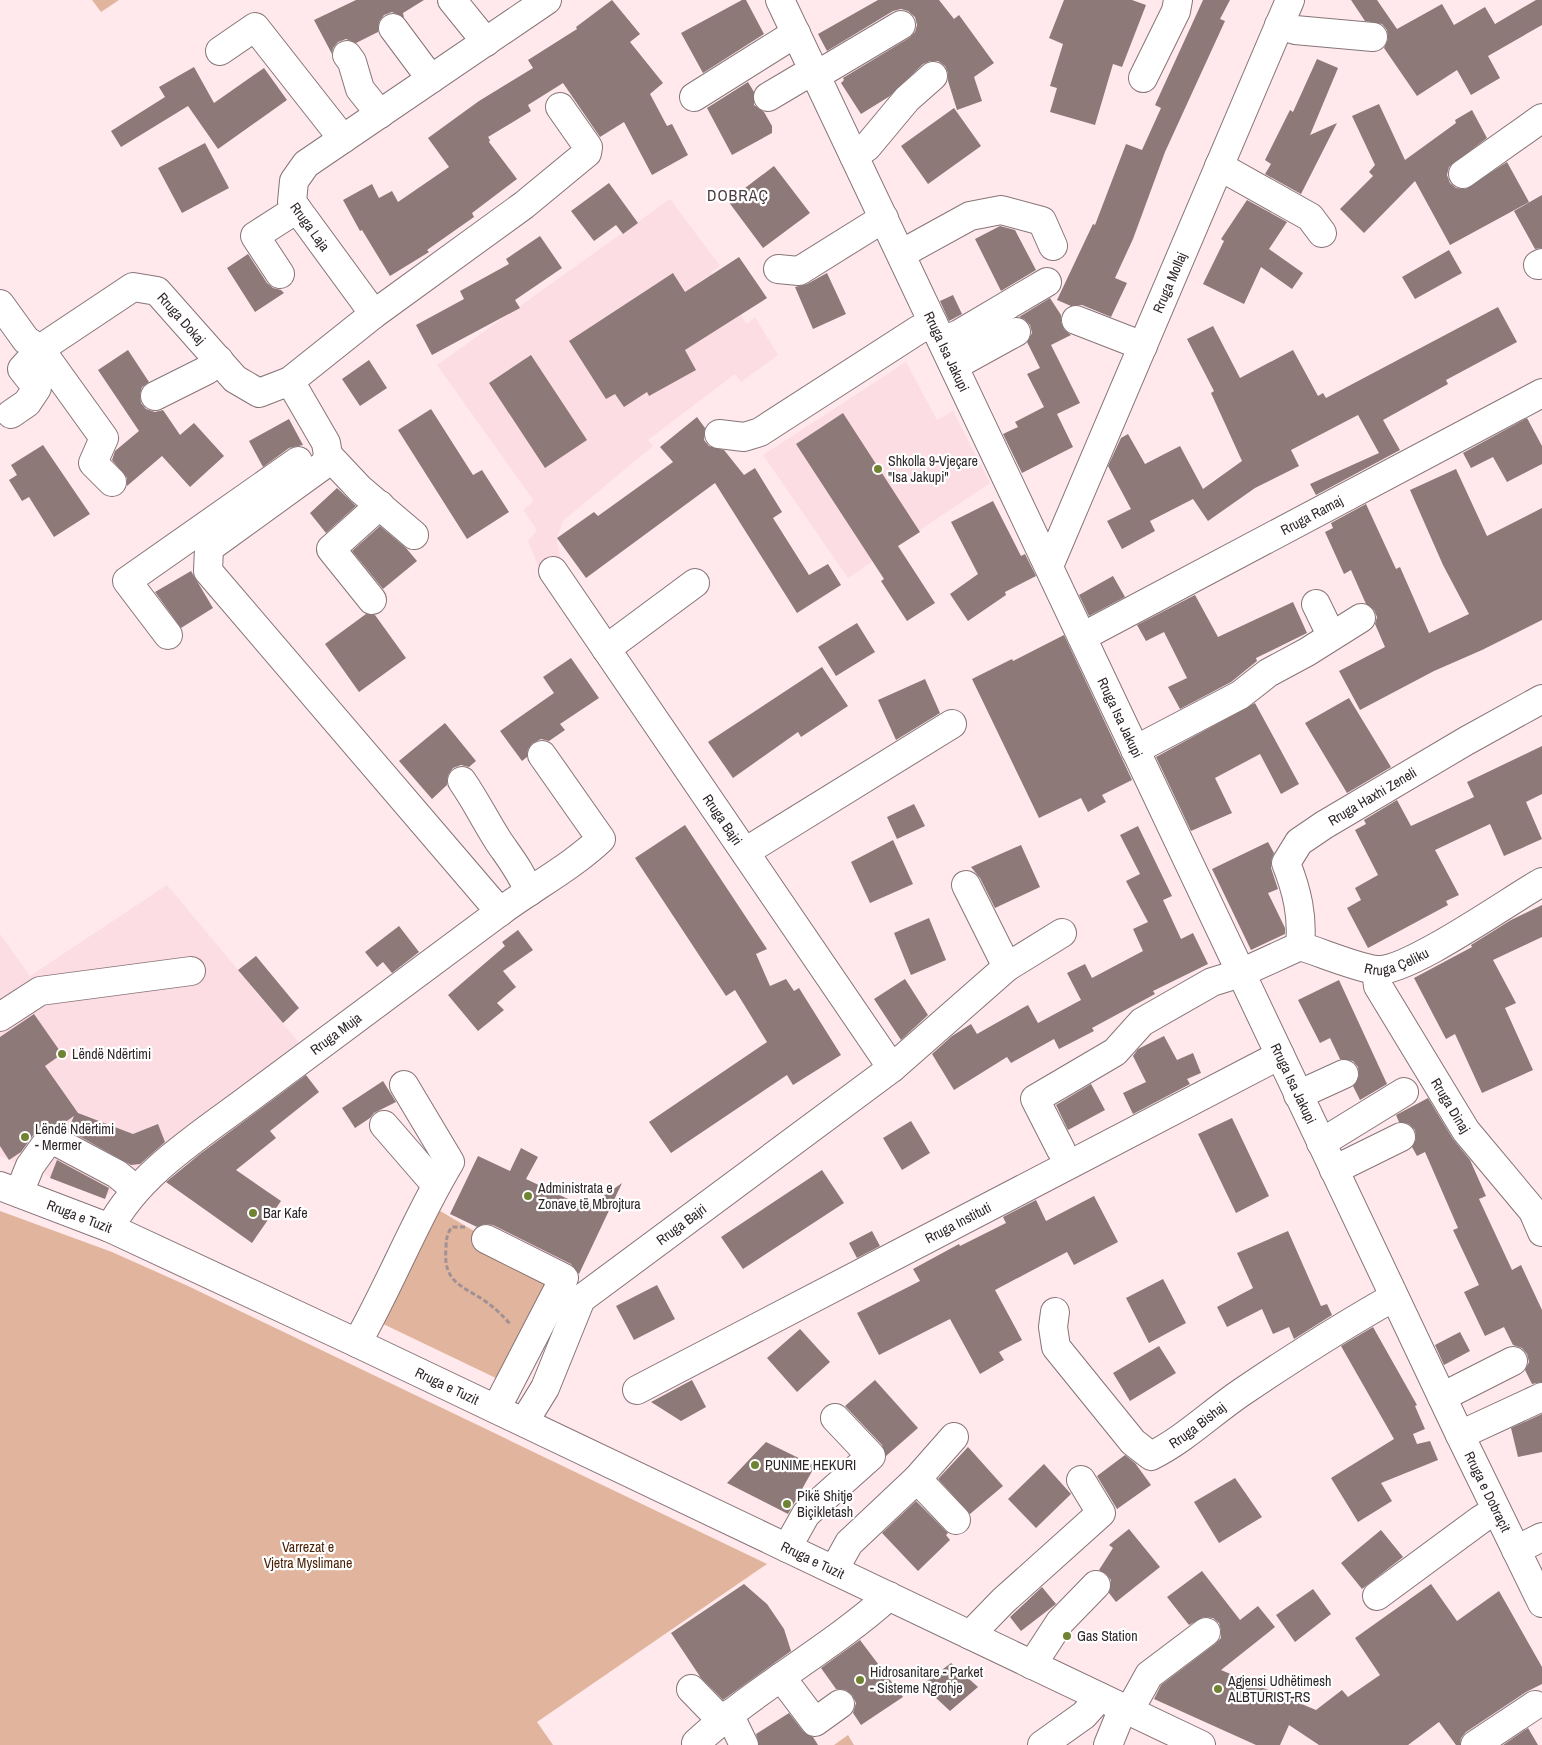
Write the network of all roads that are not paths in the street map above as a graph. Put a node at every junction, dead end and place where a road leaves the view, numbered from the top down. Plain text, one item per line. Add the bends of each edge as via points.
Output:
1 (452, 0) edge
2 (548, 0) edge
3 (780, 0) edge
4 (1178, 0) edge
5 (1290, 0) edge
6 (519, 8) edge
7 (901, 24) dead end
8 (1279, 25) junction
9 (393, 28) dead end
10 (796, 33) junction
11 (1374, 37) dead end
12 (486, 42) junction
13 (220, 51) dead end
14 (348, 55) dead end
15 (814, 72) junction
16 (933, 76) dead end
17 (1143, 78) dead end
18 (431, 79) junction
19 (694, 97) dead end
20 (768, 98) dead end
21 (560, 107) dead end
22 (380, 114) junction
23 (1542, 118) edge
24 (343, 139) junction
25 (854, 156) junction
26 (1219, 166) junction
27 (1463, 174) dead end
28 (298, 209) junction
29 (884, 218) junction
30 (1322, 233) dead end
31 (1053, 246) dead end
32 (901, 254) junction
33 (778, 269) dead end
34 (280, 274) dead end
35 (1047, 282) dead end
36 (1, 308) edge
37 (374, 314) junction
38 (1076, 320) dead end
39 (937, 332) junction
40 (1016, 332) dead end
41 (1142, 346) junction
42 (40, 349) junction
43 (219, 360) junction
44 (954, 366) junction
45 (290, 381) junction
46 (1542, 393) edge
47 (155, 396) dead end
48 (11, 414) dead end
49 (719, 434) dead end
50 (327, 454) junction
51 (112, 482) dead end
52 (380, 505) junction
53 (414, 535) dead end
54 (1048, 566) junction
55 (553, 571) dead end
56 (695, 583) dead end
57 (372, 600) dead end
58 (1316, 604) dead end
59 (1361, 618) dead end
60 (168, 635) dead end
61 (1331, 635) junction
62 (1082, 637) junction
63 (606, 649) junction
64 (1542, 699) edge
65 (952, 724) dead end
66 (1135, 750) junction
67 (542, 756) dead end
68 (462, 781) dead end
69 (745, 852) junction
70 (1542, 882) edge
71 (966, 885) dead end
72 (529, 892) junction
73 (500, 912) junction
74 (1062, 932) dead end
75 (1300, 946) junction
76 (1008, 967) junction
77 (1376, 970) junction
78 (191, 971) dead end
79 (1240, 973) junction
80 (0, 1017) edge
81 (1280, 1055) junction
82 (892, 1068) junction
83 (1344, 1074) dead end
84 (404, 1085) dead end
85 (1404, 1092) dead end
86 (1298, 1095) junction
87 (384, 1125) dead end
88 (1401, 1137) dead end
89 (1321, 1142) junction
90 (1061, 1150) dead end
91 (1334, 1170) junction
92 (436, 1185) junction
93 (135, 1189) junction
94 (9, 1190) edge
95 (110, 1228) junction
96 (1542, 1232) edge
97 (486, 1239) road end
98 (1394, 1297) junction
99 (1054, 1312) dead end
100 (357, 1343) junction
101 (1513, 1361) dead end
102 (637, 1390) dead end
103 (1442, 1397) junction
104 (1542, 1397) edge
105 (496, 1408) junction
106 (835, 1418) dead end
107 (524, 1422) junction
108 (1460, 1435) junction
109 (954, 1437) dead end
110 (917, 1479) junction
111 (1081, 1480) dead end
112 (1496, 1510) junction
113 (956, 1520) dead end
114 (1542, 1537) edge
115 (787, 1548) junction
116 (1516, 1550) junction
117 (834, 1570) junction
118 (1096, 1585) dead end
119 (889, 1596) junction
120 (1377, 1596) dead end
121 (1541, 1597) edge
122 (1206, 1632) dead end
123 (970, 1635) junction
124 (1032, 1665) junction
125 (781, 1677) junction
126 (691, 1689) dead end
127 (840, 1704) dead end
128 (1117, 1705) junction
129 (1535, 1705) dead end
130 (725, 1717) junction
131 (697, 1745) edge
132 (744, 1745) edge
133 (1042, 1745) edge
134 (1108, 1745) edge
135 (1201, 1745) edge
136 (1474, 1745) edge

1 - 12 street
2 - 6 street, Rruga Laja
3 - 10 street, Rruga Isa Jakupi
4 - 17 street via 1176,11
5 - 8 street, Rruga Mollaj
6 - 12 street, Rruga Laja
7 - 15 street via 827,69
8 - 11 street via 1296,30
8 - 26 street, Rruga Mollaj
9 - 18 street
10 - 15 street, Rruga Isa Jakupi
10 - 19 street
12 - 18 street, Rruga Laja
13 - 24 street via 255,27
14 - 22 street via 360,89
15 - 20 street
15 - 25 street, Rruga Isa Jakupi
16 - 25 street via 907,98 867,146
18 - 22 street, Rruga Laja
21 - 37 street via 588,151 524,205
22 - 24 street, Rruga Laja
23 - 27 street
24 - 28 street, Rruga Laja via 306,164 294,182 292,202
25 - 29 street, Rruga Isa Jakupi
26 - 30 street via 1310,217
26 - 41 street, Rruga Mollaj
28 - 34 street via 256,236
28 - 37 street, Rruga Laja
29 - 32 street, Rruga Isa Jakupi
29 - 33 street via 799,271
31 - 32 street via 1042,221 1001,210 970,216
32 - 39 street, Rruga Isa Jakupi
35 - 39 street via 959,334
36 - 42 street via 26,340
37 - 45 street, Rruga Dokaj
38 - 41 street
39 - 44 street, Rruga Isa Jakupi
39 - 49 street via 918,330 760,432 744,437
40 - 44 street
41 - 54 street, Rruga Mollaj
42 - 43 street, Rruga Dokaj via 133,287 157,292
42 - 48 street, Rruga Dokaj via 22,369 37,388 27,403
42 - 51 street via 104,438 92,463
43 - 45 street, Rruga Dokaj via 235,379 259,393
43 - 47 street via 207,370
44 - 54 street, Rruga Isa Jakupi
45 - 50 street
46 - 62 street, Rruga Ramaj
50 - 52 street
50 - 60 street via 311,451 127,581
50 - 73 street via 209,548 208,571
52 - 53 street
52 - 57 street via 331,549
54 - 62 street, Rruga Isa Jakupi
55 - 63 street, Rruga Bajri
56 - 63 street
58 - 61 street
59 - 61 street
61 - 66 street via 1268,673 1240,695
62 - 66 street, Rruga Isa Jakupi
63 - 69 street, Rruga Bajri
64 - 75 street, Rruga Haxhi Zeneli via 1433,760 1299,842 1286,863 1297,893 1302,925
65 - 69 street
66 - 79 street, Rruga Isa Jakupi
67 - 72 street, Rruga Muja via 601,839 579,859
68 - 72 street via 511,857
69 - 82 street, Rruga Bajri
70 - 77 street, Rruga Çeliku via 1438,946 1391,969
71 - 76 street
72 - 73 street, Rruga Muja
73 - 93 street, Rruga Muja via 194,1140
74 - 76 street, Rruga Bajri
75 - 77 street, Rruga Çeliku
75 - 79 street
76 - 82 street, Rruga Bajri
77 - 96 street, Rruga Dinaj via 1378,986 1466,1131 1533,1211
78 - 80 street via 40,991
79 - 81 street, Rruga Isa Jakupi
79 - 90 street via 1212,982 1142,1022 1115,1052 1035,1099
81 - 86 street, Rruga Isa Jakupi
81 - 102 street, Rruga Instituti
82 - 107 street, Rruga Bajri via 581,1299 545,1388
83 - 86 street
84 - 92 street via 450,1162
85 - 89 street
86 - 89 street, Rruga Isa Jakupi
87 - 92 street
88 - 91 street
89 - 91 street, Rruga Isa Jakupi
91 - 98 street, Rruga Isa Jakupi
92 - 100 street
93 - 94 street via 117,1174 57,1142 46,1144
93 - 95 street, Rruga Muja
94 - 95 street, Rruga e Tuzit
95 - 100 street, Rruga e Tuzit
97 - 105 street via 564,1278
98 - 99 street, Rruga Bishaj via 1241,1393 1151,1456 1133,1442 1056,1347
98 - 103 street, Rruga Isa Jakupi
100 - 105 street, Rruga e Tuzit
101 - 103 street
103 - 108 street, Rruga Isa Jakupi
104 - 108 street
105 - 107 street, Rruga e Tuzit
106 - 115 street via 871,1456 806,1514
107 - 115 street, Rruga e Tuzit
108 - 112 street, Rruga e Dobraçit
109 - 110 street
110 - 113 street
110 - 117 street via 849,1543
111 - 123 street via 1101,1513
112 - 116 street, Rruga e Dobraçit
112 - 120 street
114 - 116 street, Rruga e Dobraçit
115 - 117 street, Rruga e Tuzit
116 - 121 street, Rruga e Dobraçit
117 - 119 street, Rruga e Tuzit
118 - 124 street via 1060,1622
119 - 123 street, Rruga e Tuzit
119 - 125 street via 864,1619
122 - 128 street via 1149,1675
123 - 124 street, Rruga e Tuzit
124 - 128 street, Rruga e Tuzit
125 - 127 street via 815,1722
125 - 130 street
126 - 130 street
128 - 133 street via 1084,1716
128 - 134 street
128 - 135 street, Rruga e Tuzit
129 - 136 street
130 - 131 street
130 - 132 street

